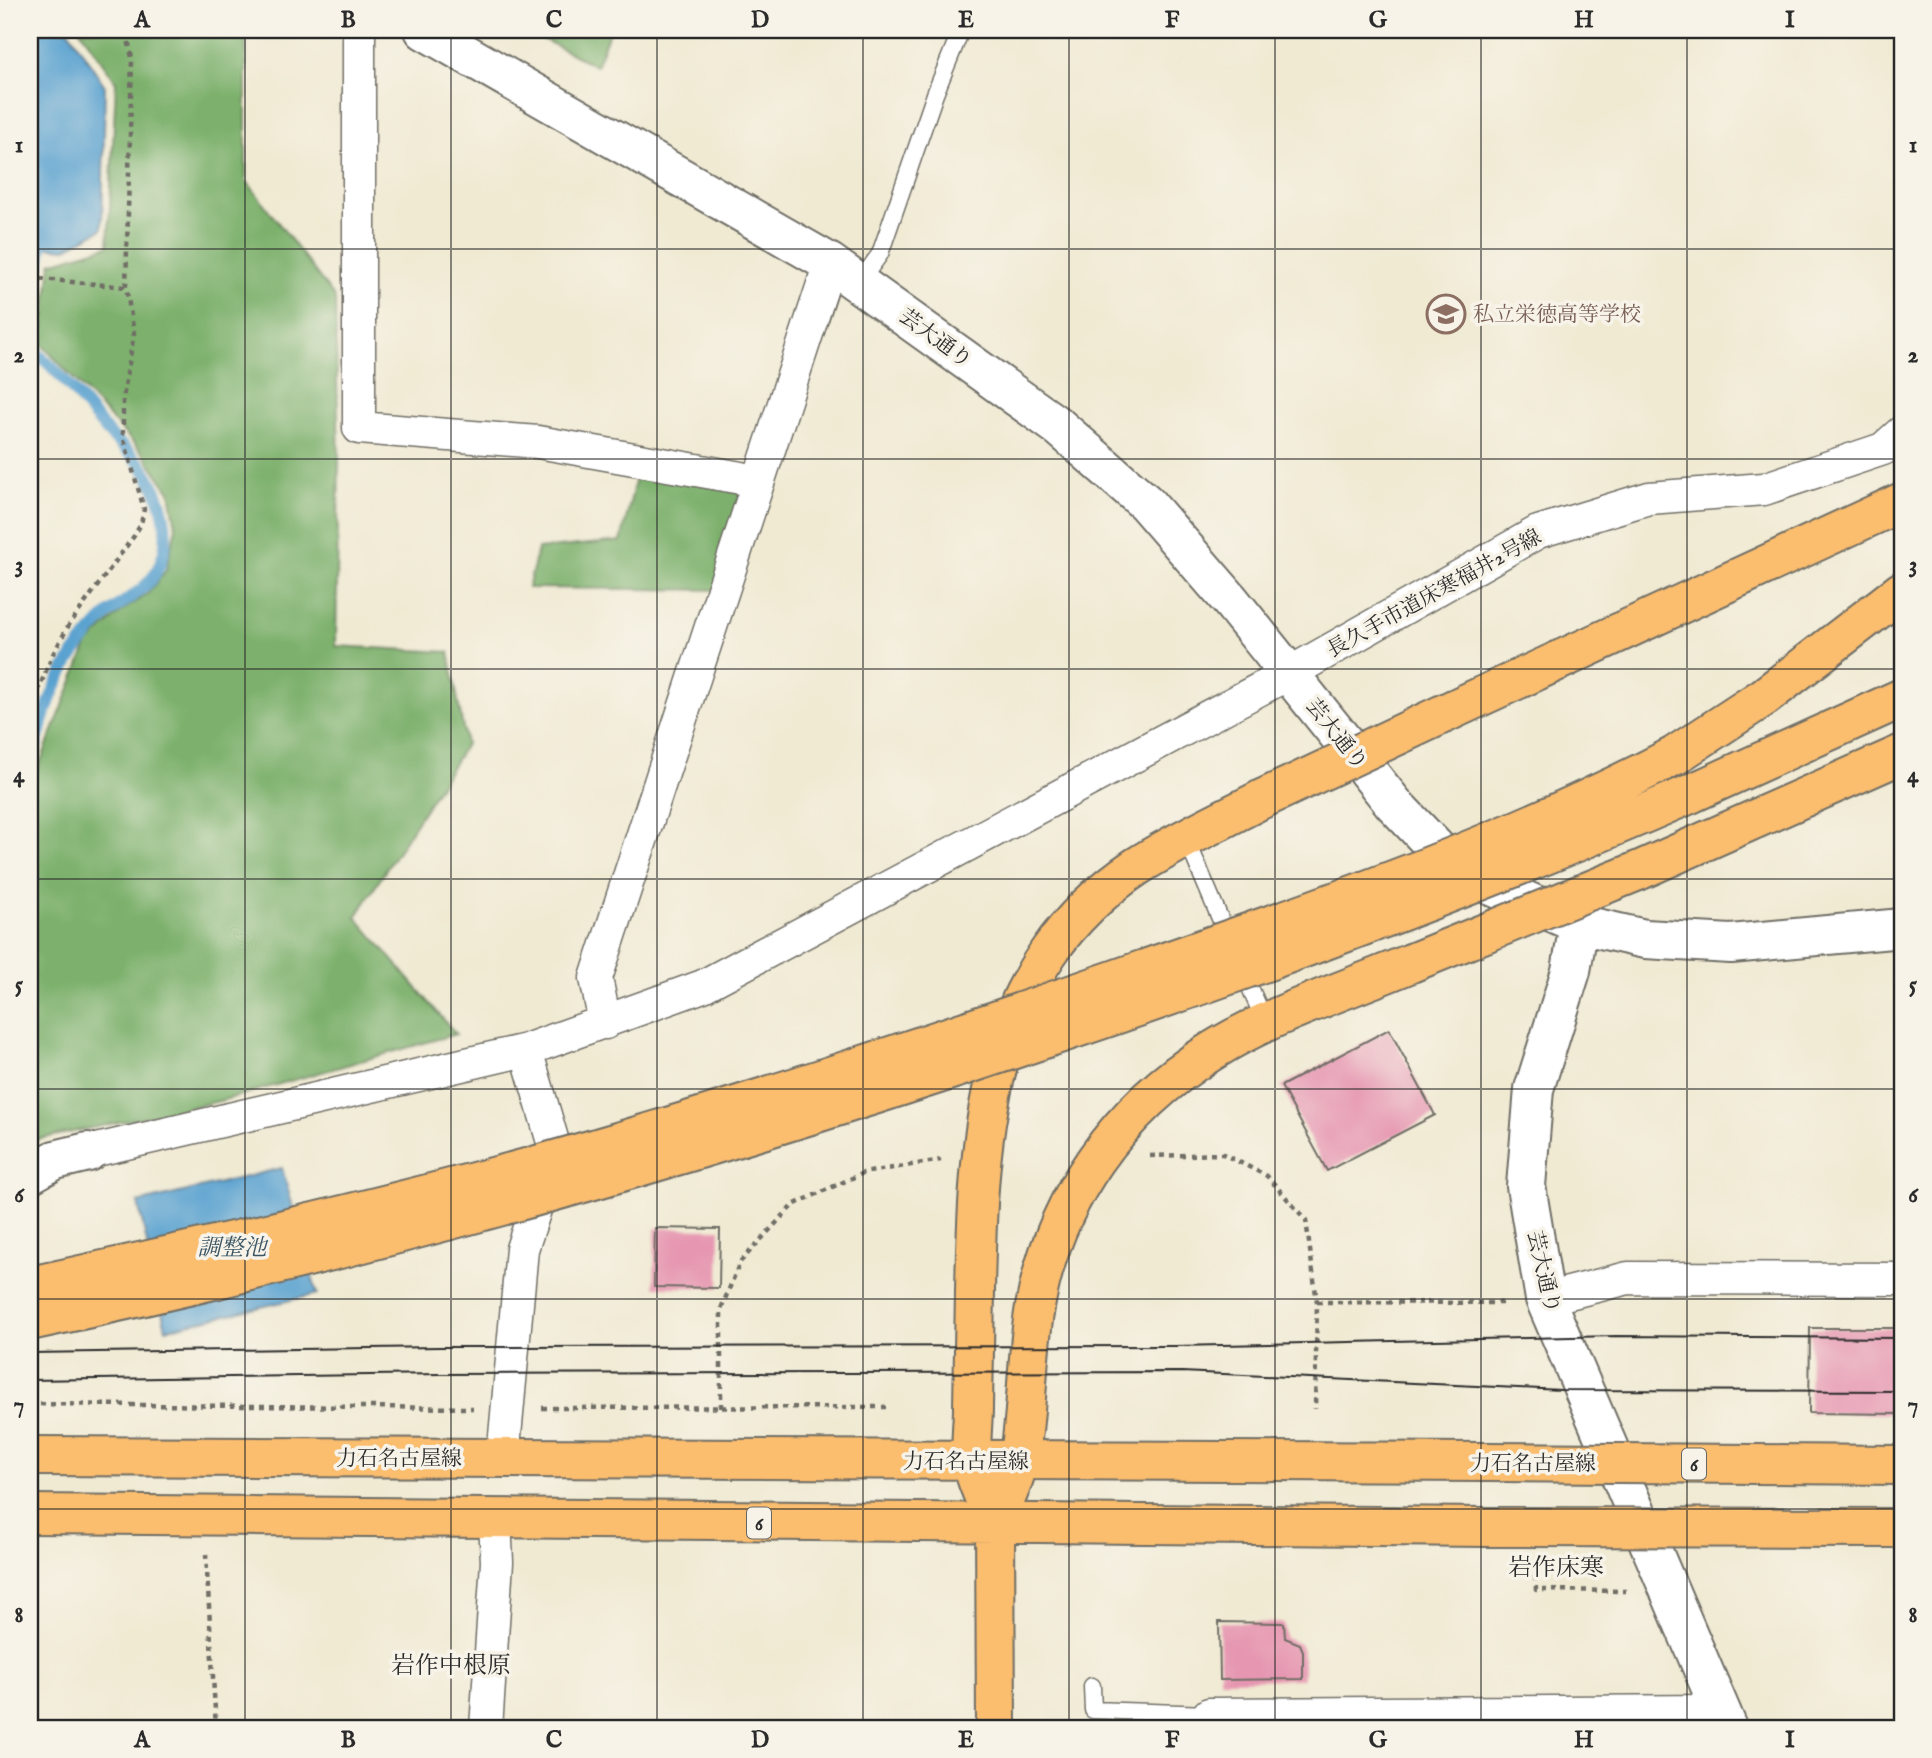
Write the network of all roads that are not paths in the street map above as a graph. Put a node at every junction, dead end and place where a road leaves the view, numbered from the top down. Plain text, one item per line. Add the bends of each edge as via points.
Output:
1 (359, 30) edge
2 (424, 30) edge
3 (961, 30) edge
4 (844, 273) junction
5 (1902, 432) edge
6 (758, 481) junction
7 (1902, 502) edge
8 (1902, 591) edge
9 (1289, 674) junction
10 (1902, 698) edge
11 (1902, 754) edge
12 (1186, 838) junction
13 (1579, 924) junction
14 (1902, 928) edge
15 (605, 1023) junction
16 (1266, 1024) junction
17 (526, 1050) junction
18 (88, 1152) joint
19 (30, 1174) edge
20 (1902, 1279) edge
21 (30, 1286) edge
22 (1528, 1301) junction
23 (30, 1321) edge
24 (30, 1456) edge
25 (503, 1458) junction
26 (972, 1461) junction
27 (1019, 1461) junction
28 (1902, 1465) edge
29 (30, 1514) edge
30 (495, 1520) junction
31 (995, 1524) junction
32 (1902, 1528) edge
33 (1092, 1686) dead end
34 (1724, 1720) edge
35 (1207, 1721) edge
36 (486, 1728) edge
37 (996, 1728) edge

1 - 6 street via 359,428 538,442
2 - 4 street, 芸大通り
3 - 4 lane via 880,254
4 - 6 street
4 - 9 street, 芸大通り via 1059,427 1146,503
5 - 9 street, 長久手市道床寒福井2号線 via 1883,449 1764,489 1649,498 1538,532
6 - 15 street via 596,978
7 - 12 main road, bridge
8 - 21 main road, bridge via 1764,696 1674,755 1608,790 1255,930 872,1062 539,1164
9 - 13 street, 芸大通り via 1394,804 1458,871
9 - 15 street, 長久手市道床寒福井2号線 via 703,986
10 - 23 main road, bridge via 1568,848 1276,959 877,1095 404,1234
11 - 16 main road, bridge via 1638,871
12 - 16 lane
12 - 26 main road via 1136,867 1094,900 1030,979 1006,1032 992,1081 977,1200
13 - 14 street via 1644,939 1731,944
13 - 22 street, 芸大通り via 1571,971 1534,1089 1526,1186
15 - 17 street, 長久手市道床寒福井2号線
16 - 27 main road via 1169,1079 1130,1114 1096,1157 1069,1203 1047,1254 1035,1306
17 - 18 street, 長久手市道床寒福井2号線
17 - 25 street via 555,1149 522,1249
18 - 19 street via 55,1160
20 - 22 street via 1628,1279
22 - 34 street, 芸大通り
24 - 25 main road, 力石名古屋線 / 6
25 - 26 main road, 力石名古屋線 / 6
26 - 27 main road, 力石名古屋線 / 6
26 - 31 main road
27 - 28 main road, 力石名古屋線 / 6, bridge
27 - 31 main road
29 - 30 main road, 6
30 - 31 main road, 6
30 - 36 street via 497,1562
31 - 32 main road, 6, bridge
31 - 37 main road
33 - 35 lane via 1093,1710
34 - 35 street

